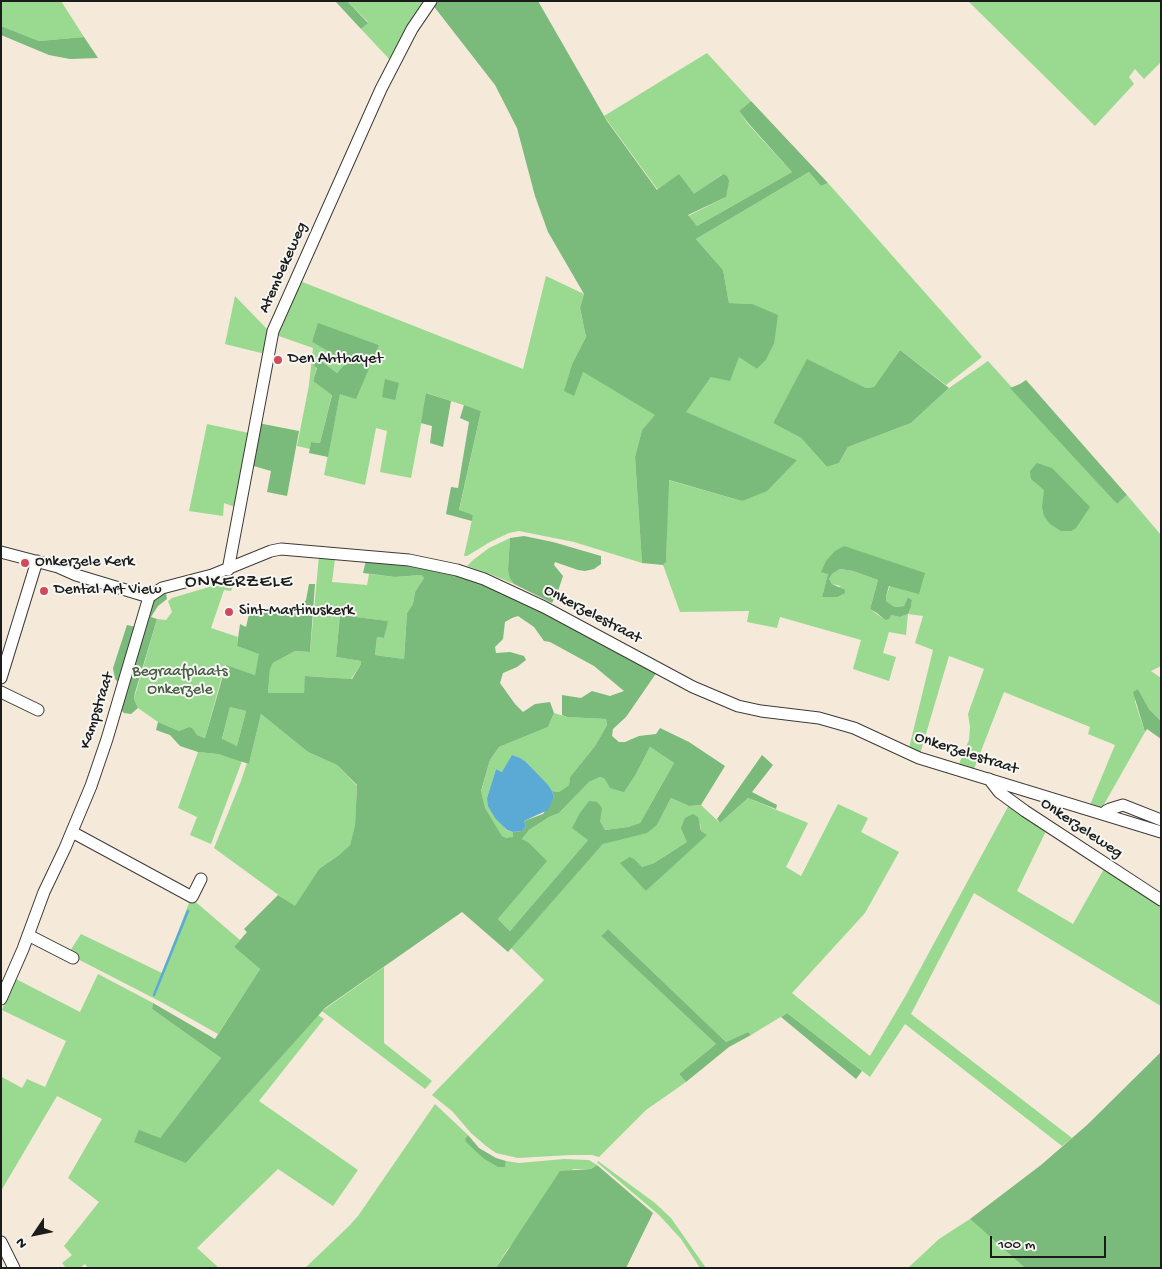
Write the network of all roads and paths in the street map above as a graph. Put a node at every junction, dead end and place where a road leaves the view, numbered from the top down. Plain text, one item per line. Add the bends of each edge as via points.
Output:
1 (431, 1) edge
2 (1, 552) edge
3 (37, 561) junction
4 (228, 570) junction
5 (150, 598) junction
6 (1, 678) edge
7 (1, 692) edge
8 (38, 710) dead end
9 (989, 779) junction
10 (1105, 815) junction
11 (1161, 820) edge
12 (72, 832) junction
13 (1161, 832) edge
14 (201, 879) dead end
15 (1161, 900) edge
16 (28, 935) junction
17 (73, 958) dead end
18 (1, 999) edge
19 (1, 1242) edge
20 (14, 1268) edge

1 - 4 street, Atembekeweg via 385,82 273,331
2 - 3 street
3 - 5 street
3 - 6 street
4 - 5 street, Onkerzelestraat via 162,588
4 - 9 street, Onkerzelestraat via 281,549 409,560 457,570 544,607 727,702 761,711 820,718 854,728 919,758
5 - 12 street, Kampstraat via 107,739
7 - 8 street
9 - 10 street, Onkerzelestraat
9 - 15 street, Onkerzeleweg via 999,792 1032,816
10 - 11 street via 1110,808 1123,805
10 - 13 street, Onkerzelestraat
12 - 14 street via 192,897
12 - 16 street, Kampstraat
16 - 17 street
16 - 18 street, Kampstraat
19 - 20 street

